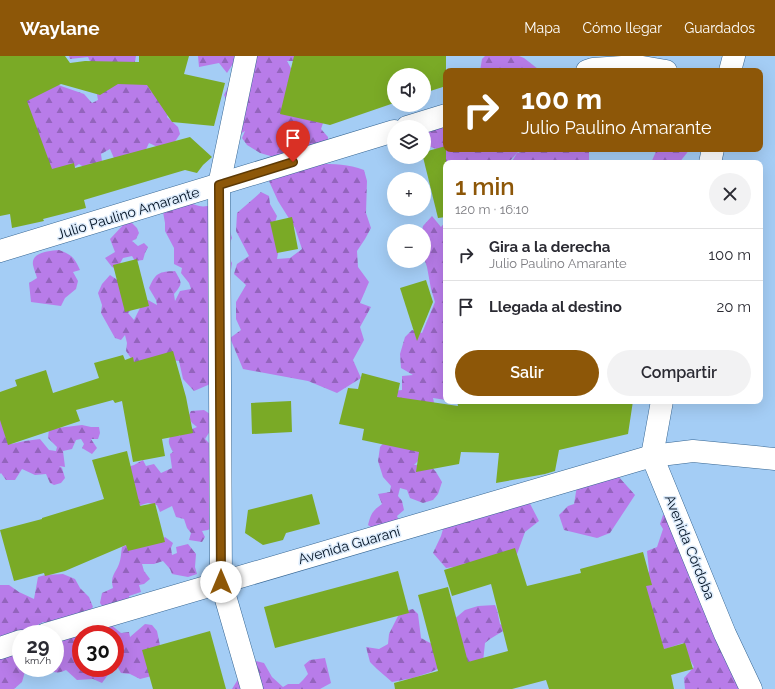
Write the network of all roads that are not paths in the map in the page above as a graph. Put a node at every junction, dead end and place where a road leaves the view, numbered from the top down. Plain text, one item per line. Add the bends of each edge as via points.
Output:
1 (246, 56) edge
2 (734, 56) edge
3 (607, 68) edge
4 (648, 68) edge
5 (731, 68) edge
6 (443, 116) edge
7 (430, 120) edge
8 (387, 133) edge
9 (219, 185) junction
10 (0, 251) edge
11 (661, 404) edge
12 (652, 456) junction
13 (775, 459) edge
14 (221, 582) junction
15 (64, 629) edge
16 (12, 645) edge
17 (0, 648) edge
18 (252, 689) edge
19 (751, 689) edge

1 - 9 street
2 - 5 street
3 - 4 street
6 - 7 street
8 - 9 street, Julio Paulino Amarante
9 - 10 street, Julio Paulino Amarante
9 - 14 street
11 - 12 street
12 - 13 street, Avenida Guaraní via 693,451
12 - 14 street, Avenida Guaraní
12 - 19 street, Avenida Córdoba via 725,634
14 - 15 street, Avenida Guaraní
14 - 18 street
16 - 17 street

